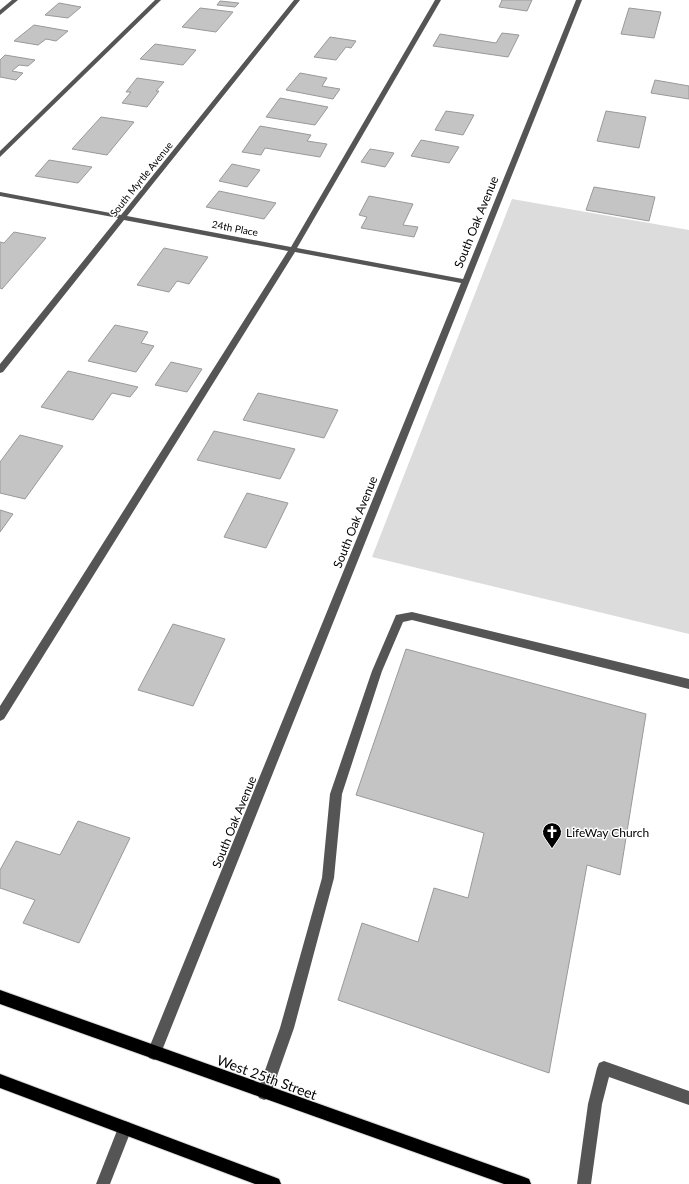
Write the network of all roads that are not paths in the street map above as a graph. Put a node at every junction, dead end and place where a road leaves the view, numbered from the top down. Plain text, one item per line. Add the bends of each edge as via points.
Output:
1 (15, 0) edge
2 (158, 0) edge
3 (297, 0) edge
4 (438, 0) edge
5 (579, 0) edge
6 (0, 13) edge
7 (0, 155) edge
8 (0, 194) edge
9 (123, 217) junction
10 (293, 249) junction
11 (466, 282) junction
12 (0, 370) edge
13 (689, 684) edge
14 (0, 716) edge
15 (0, 997) edge
16 (154, 1053) junction
17 (0, 1081) edge
18 (264, 1093) junction
19 (689, 1098) edge
20 (125, 1128) junction
21 (103, 1184) edge
22 (274, 1184) edge
23 (524, 1184) edge
24 (584, 1184) edge

1 - 6 street
2 - 7 street
3 - 9 street, South Myrtle Avenue
4 - 10 street
5 - 11 street, South Oak Avenue
8 - 9 street, 24th Place
9 - 10 street, 24th Place
9 - 12 street, South Myrtle Avenue
10 - 11 street, 24th Place
10 - 14 street
11 - 16 street, South Oak Avenue
13 - 18 street via 412,616 400,618 377,671 336,794 328,878 287,1028
15 - 16 main road, West 25th Street
16 - 18 main road, West 25th Street
17 - 20 main road
18 - 23 main road, West 25th Street
19 - 24 street via 604,1068 595,1104
20 - 21 street
20 - 22 main road

